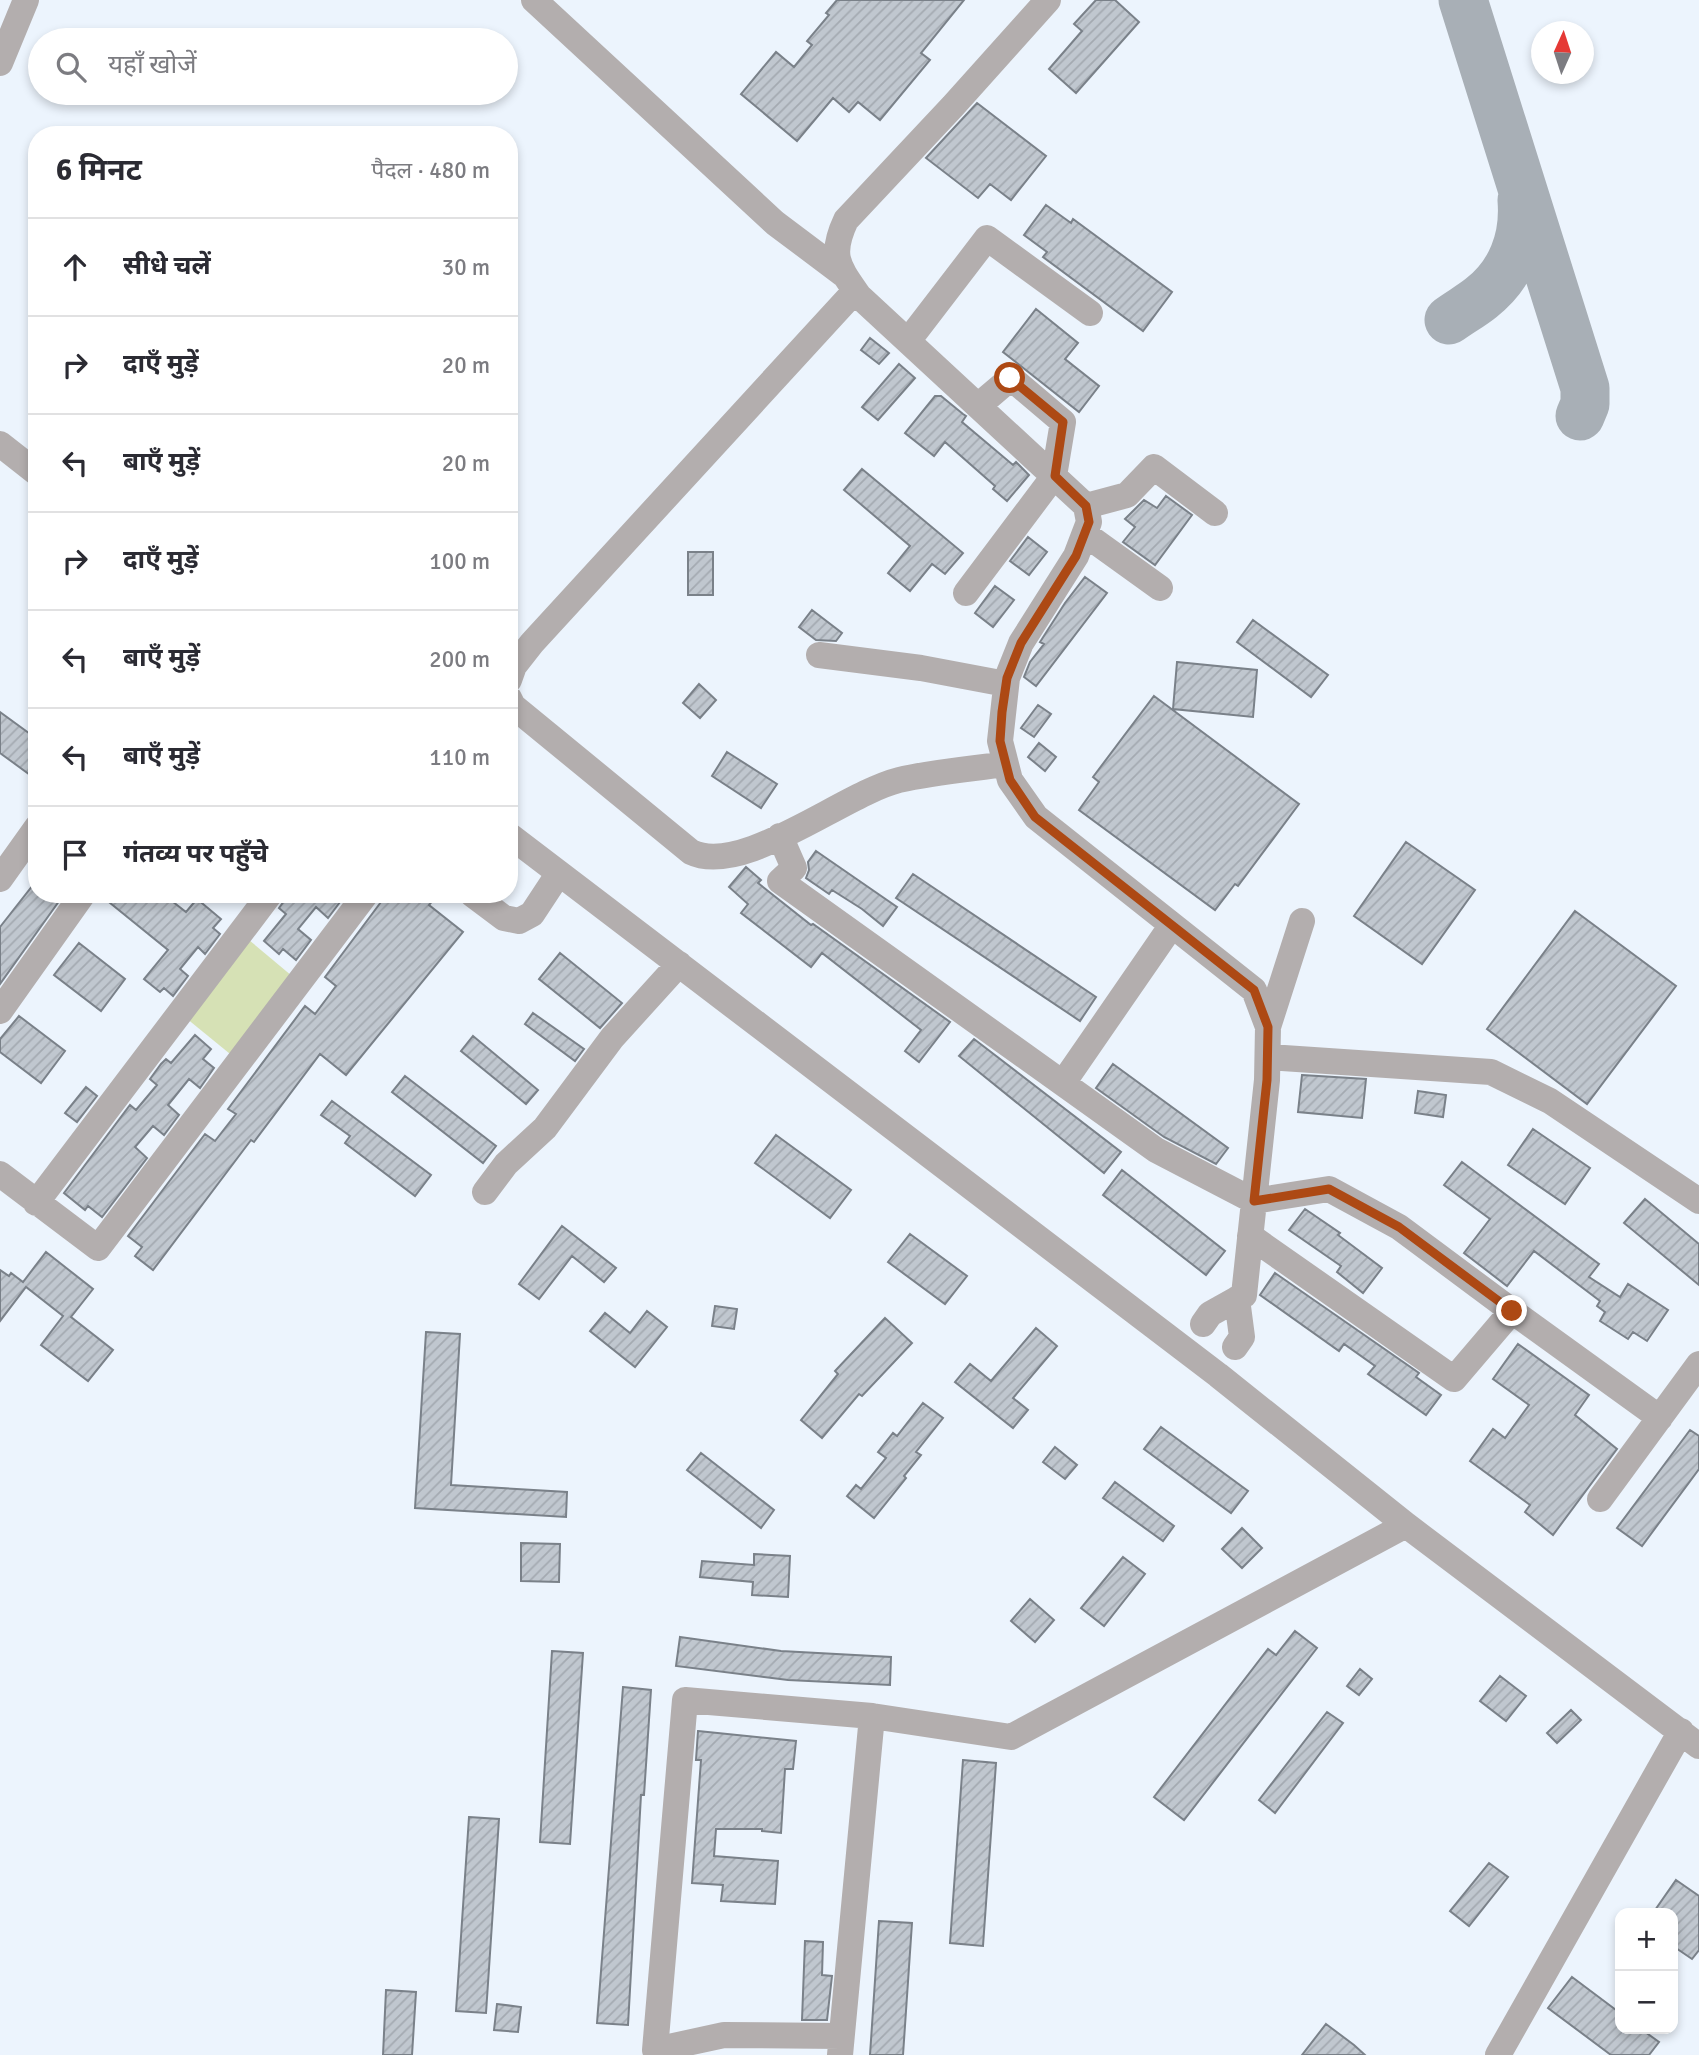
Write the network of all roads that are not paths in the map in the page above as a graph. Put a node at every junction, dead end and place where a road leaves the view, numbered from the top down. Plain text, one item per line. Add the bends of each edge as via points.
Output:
1 (26, 0) edge
2 (534, 0) edge
3 (1048, 0) edge
4 (0, 63) edge
5 (849, 282) junction
6 (1090, 313) dead end
7 (908, 341) junction
8 (978, 406) junction
9 (0, 444) edge
10 (28, 466) edge
11 (1055, 476) junction
12 (1086, 506) junction
13 (1214, 513) dead end
14 (1085, 534) junction
15 (1160, 588) dead end
16 (966, 593) dead end
17 (819, 655) dead end
18 (518, 661) edge
19 (1006, 684) junction
20 (518, 710) edge
21 (1006, 764) junction
22 (780, 836) junction
23 (518, 842) edge
24 (28, 856) edge
25 (559, 873) junction
26 (0, 879) edge
27 (77, 903) edge
28 (263, 903) edge
29 (359, 903) edge
30 (484, 903) edge
31 (1302, 921) dead end
32 (1172, 925) junction
33 (679, 964) junction
34 (0, 1011) edge
35 (1268, 1027) junction
36 (1268, 1057) junction
37 (1063, 1083) junction
38 (0, 1174) edge
39 (485, 1192) dead end
40 (1254, 1201) junction
41 (1699, 1201) edge
42 (36, 1203) junction
43 (1250, 1236) junction
44 (1237, 1299) junction
45 (1512, 1311) junction
46 (1203, 1324) dead end
47 (1235, 1347) dead end
48 (1699, 1364) edge
49 (1691, 1392) edge
50 (1660, 1418) junction
51 (1600, 1499) dead end
52 (1405, 1525) junction
53 (872, 1716) junction
54 (1690, 1738) edge
55 (841, 2045) edge
56 (784, 2046) edge
57 (1498, 2055) edge

1 - 4 street
2 - 5 street via 775,223
3 - 5 street via 846,220 836,240 837,257
5 - 7 street
5 - 18 street
6 - 7 street via 986,238
7 - 8 street
8 - 11 street
8 - 11 street via 1010,378 1063,422
9 - 10 street
11 - 12 street
11 - 16 street
12 - 13 street via 1126,495 1154,467
12 - 14 street via 1089,522
14 - 15 street
14 - 19 street via 1021,643
17 - 19 street
19 - 21 street via 1000,741
20 - 22 street via 691,852 702,857 724,856 753,850
21 - 22 street via 898,780
21 - 32 street via 1010,780 1035,817
22 - 37 street via 794,868 780,881
23 - 25 street
24 - 26 street
25 - 30 street via 531,914 519,921 504,918
25 - 33 street
27 - 34 street
28 - 42 street
29 - 42 street via 99,1248
31 - 35 street
32 - 35 street via 1254,990
32 - 37 street
33 - 39 street via 612,1038 545,1128 506,1164
33 - 52 street via 1189,1353
35 - 36 street
36 - 40 street
36 - 41 street via 1491,1072 1550,1101
37 - 40 street via 1156,1150
38 - 42 street
40 - 43 street
40 - 45 street via 1329,1189 1399,1227
43 - 44 street via 1244,1295
43 - 45 street via 1454,1379
44 - 46 street via 1210,1314
44 - 47 street via 1242,1337
45 - 50 street
48 - 49 street
49 - 50 street
50 - 51 street
52 - 53 street via 1012,1737
52 - 54 street
53 - 55 street
53 - 56 street via 685,1700 655,2050 724,2035
54 - 57 street
55 - 56 street

